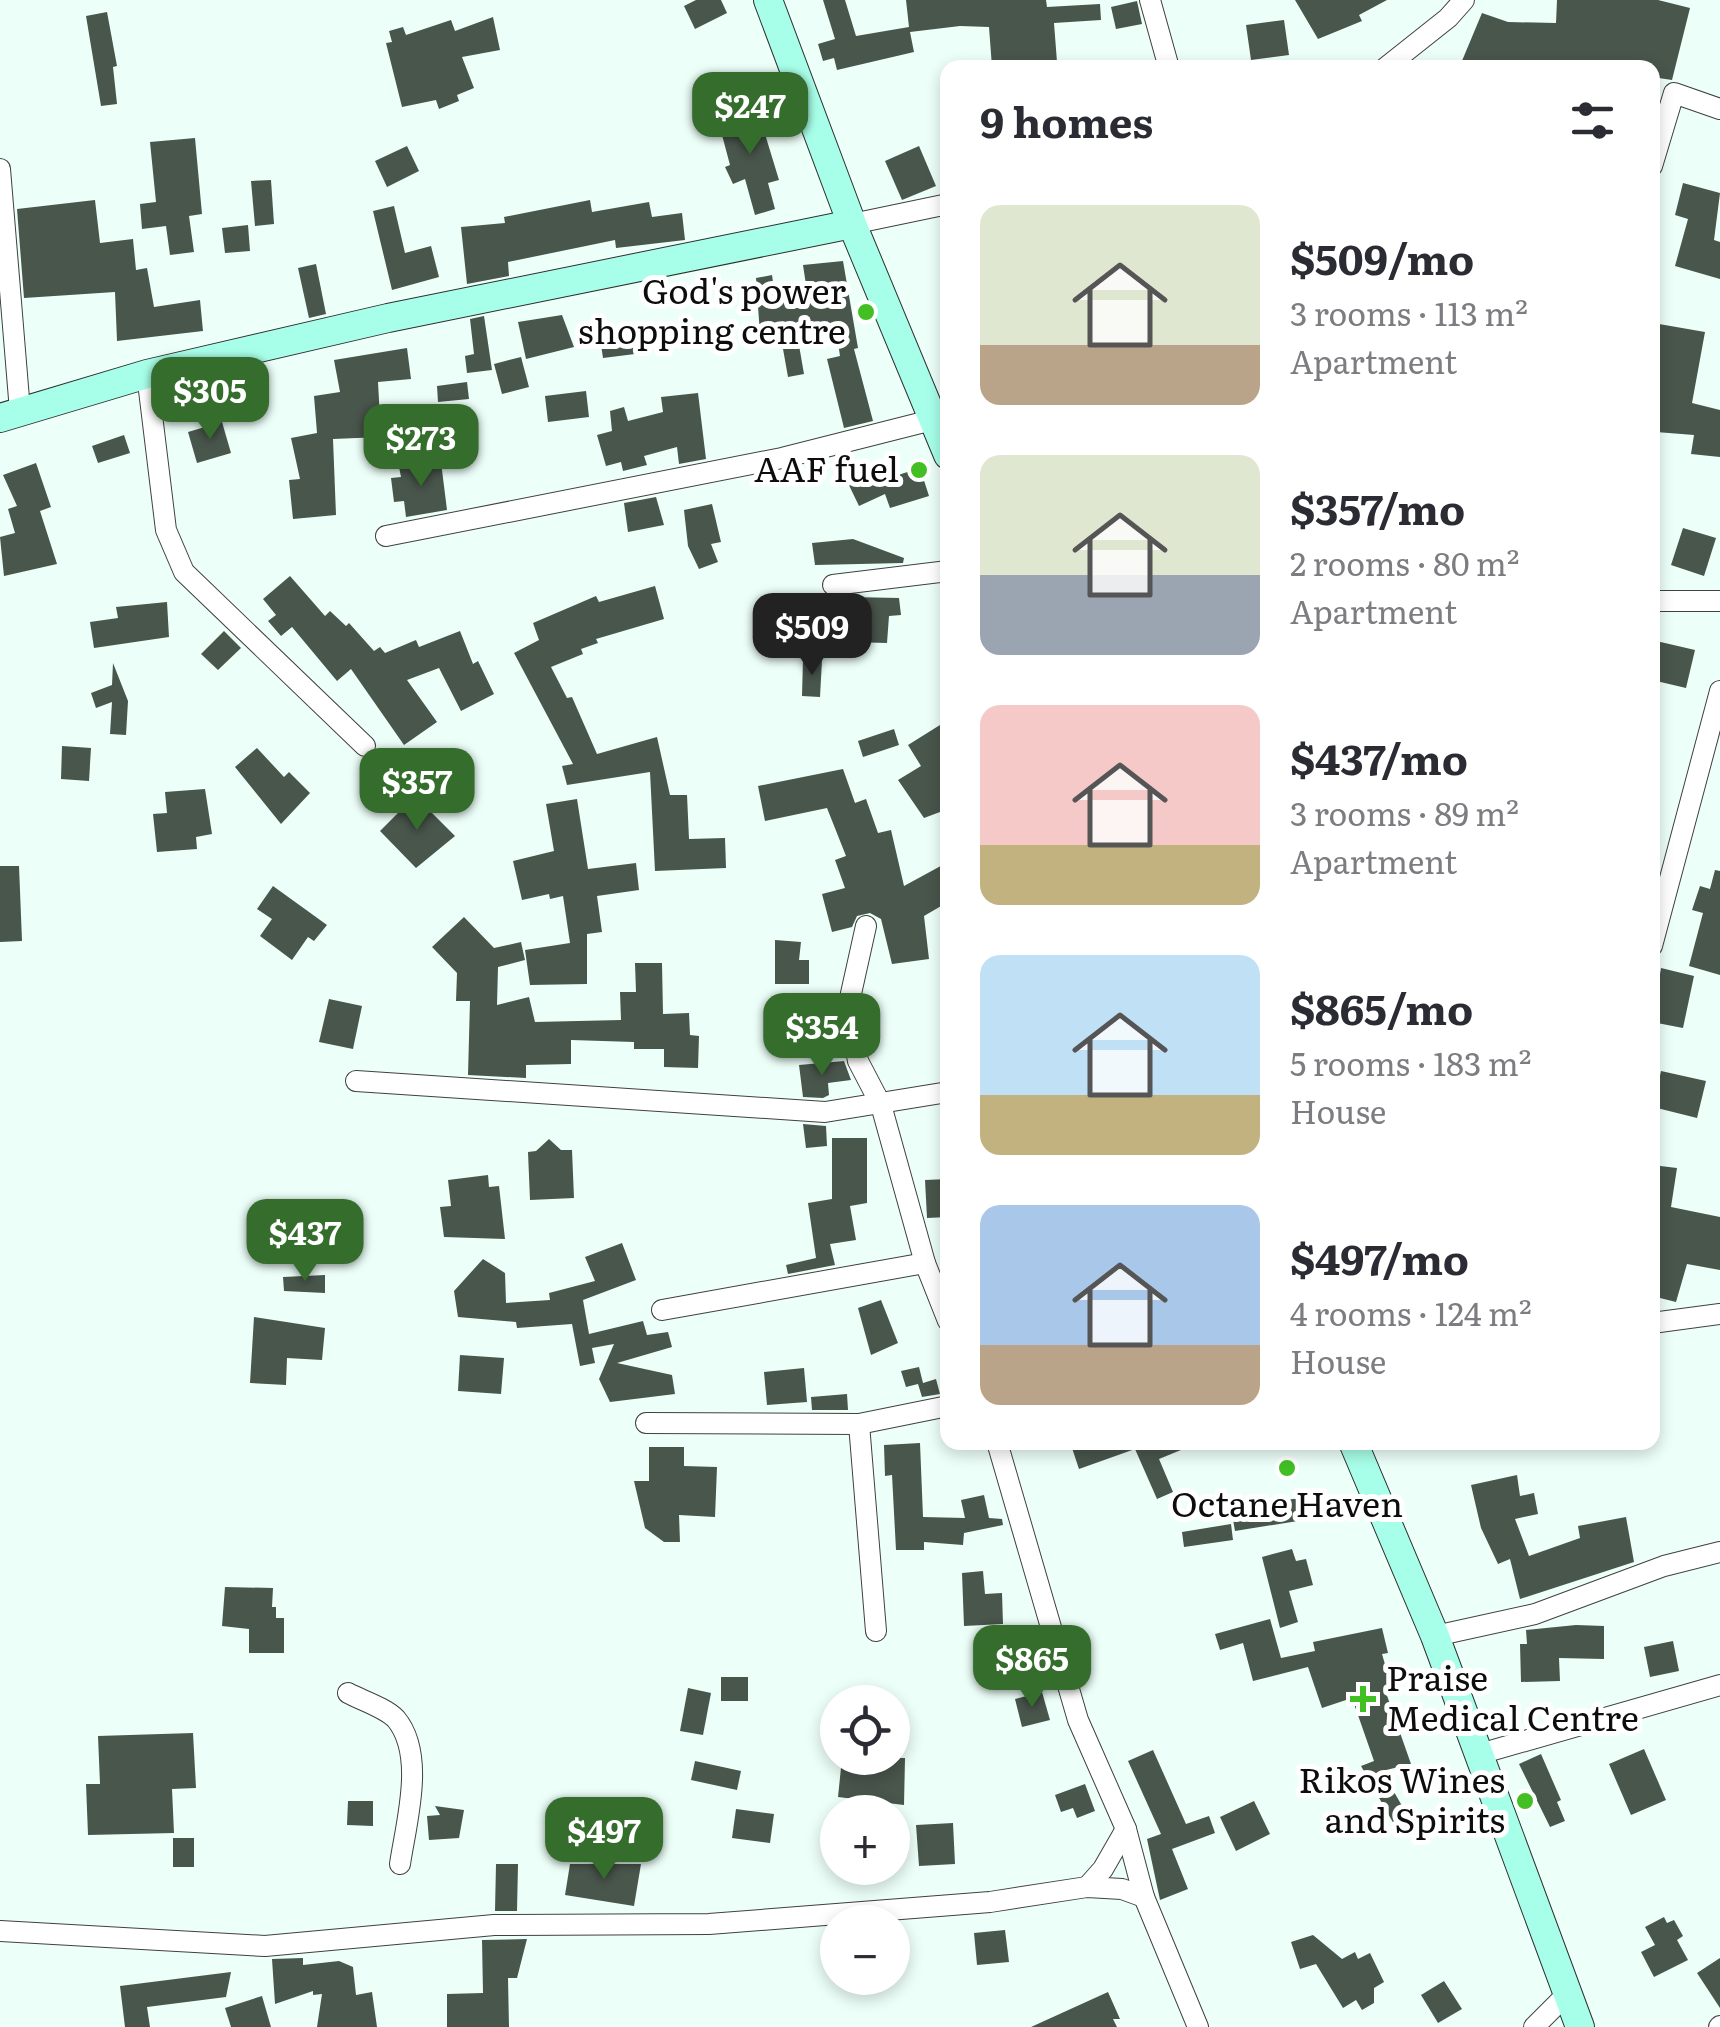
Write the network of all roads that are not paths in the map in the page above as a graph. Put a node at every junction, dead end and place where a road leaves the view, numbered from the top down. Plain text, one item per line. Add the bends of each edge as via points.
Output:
1 (768, 0) edge
2 (1150, 0) edge
3 (1464, 0) edge
4 (1168, 60) edge
5 (1395, 60) edge
6 (1720, 110) edge
7 (1660, 139) edge
8 (0, 168) edge
9 (940, 206) edge
10 (852, 224) junction
11 (148, 374) junction
12 (10, 415) edge
13 (932, 420) junction
14 (940, 438) edge
15 (386, 536) dead end
16 (940, 573) edge
17 (833, 585) dead end
18 (1660, 601) edge
19 (1720, 601) edge
20 (1720, 691) edge
21 (365, 746) dead end
22 (1660, 916) edge
23 (866, 926) dead end
24 (356, 1081) dead end
25 (940, 1093) edge
26 (882, 1105) junction
27 (925, 1263) junction
28 (940, 1301) edge
29 (662, 1310) dead end
30 (1720, 1314) edge
31 (1660, 1322) edge
32 (940, 1408) edge
33 (646, 1422) dead end
34 (859, 1424) junction
35 (999, 1450) edge
36 (1355, 1450) edge
37 (1720, 1552) edge
38 (876, 1631) dead end
39 (1434, 1636) junction
40 (1720, 1685) edge
41 (348, 1693) dead end
42 (1476, 1755) junction
43 (1126, 1829) junction
44 (400, 1864) dead end
45 (1087, 1888) junction
46 (1144, 1896) junction
47 (0, 1930) edge
48 (1566, 1995) junction
49 (1198, 2027) edge
50 (1534, 2027) edge
51 (1580, 2027) edge

1 - 10 street
2 - 4 street
3 - 5 street
6 - 7 street via 1674,93
8 - 12 street
9 - 10 street
10 - 11 street
10 - 13 street
11 - 12 street
11 - 21 street via 166,530 184,572
13 - 14 street
13 - 15 street via 782,458
16 - 17 street
18 - 19 street
20 - 22 street
23 - 26 street via 848,1008 858,1060
24 - 26 street via 825,1112
25 - 26 street
26 - 27 street
27 - 28 street
27 - 29 street
30 - 31 street
32 - 34 street
33 - 34 street
34 - 38 street
35 - 43 street via 1078,1720
36 - 39 street
37 - 39 street via 1535,1614
39 - 42 street
40 - 42 street
41 - 44 street via 395,1718 410,1751
42 - 48 street
43 - 45 street
43 - 46 street
45 - 46 street
45 - 47 street via 710,1924 494,1924 265,1946
46 - 49 street
48 - 50 street
48 - 51 street

